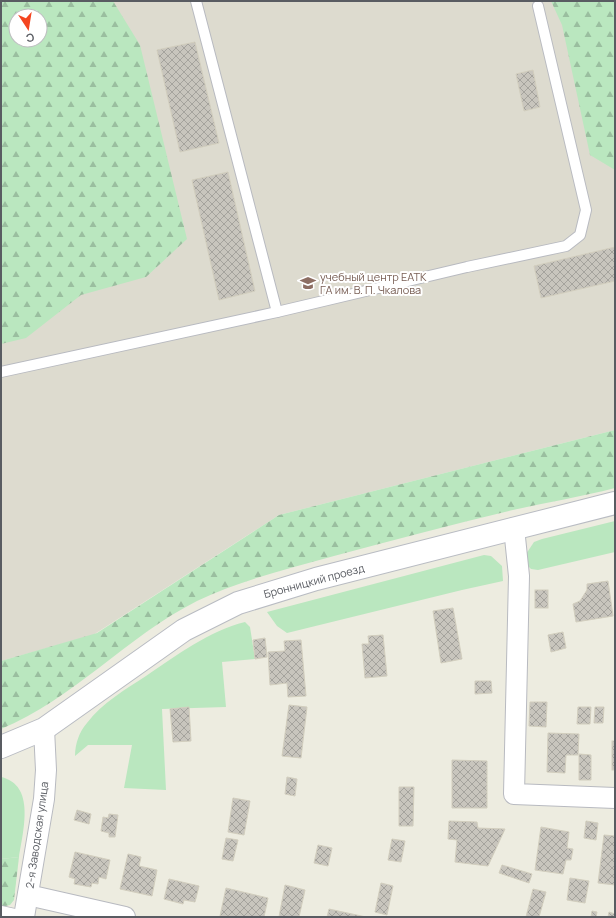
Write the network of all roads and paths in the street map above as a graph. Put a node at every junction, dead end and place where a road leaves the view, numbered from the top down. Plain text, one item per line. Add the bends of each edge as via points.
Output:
1 (196, 1) edge
2 (538, 6) dead end
3 (277, 312) junction
4 (1, 372) edge
5 (615, 503) edge
6 (514, 528) junction
7 (44, 729) junction
8 (1, 747) edge
9 (615, 798) edge
10 (28, 895) junction
11 (1, 911) edge
12 (24, 916) edge
13 (125, 917) edge

1 - 3 lane
2 - 3 lane via 586,210 580,235 566,246
3 - 4 lane
5 - 6 main road, Бронницкий проезд
6 - 7 main road, Бронницкий проезд via 316,579 238,603 184,630
6 - 9 street via 519,576 514,794
7 - 8 main road, Бронницкий проезд
7 - 10 street, 2-я Заводская улица via 44,799
10 - 12 street, 2-я Заводская улица
10 - 13 street
11 - 12 lane

